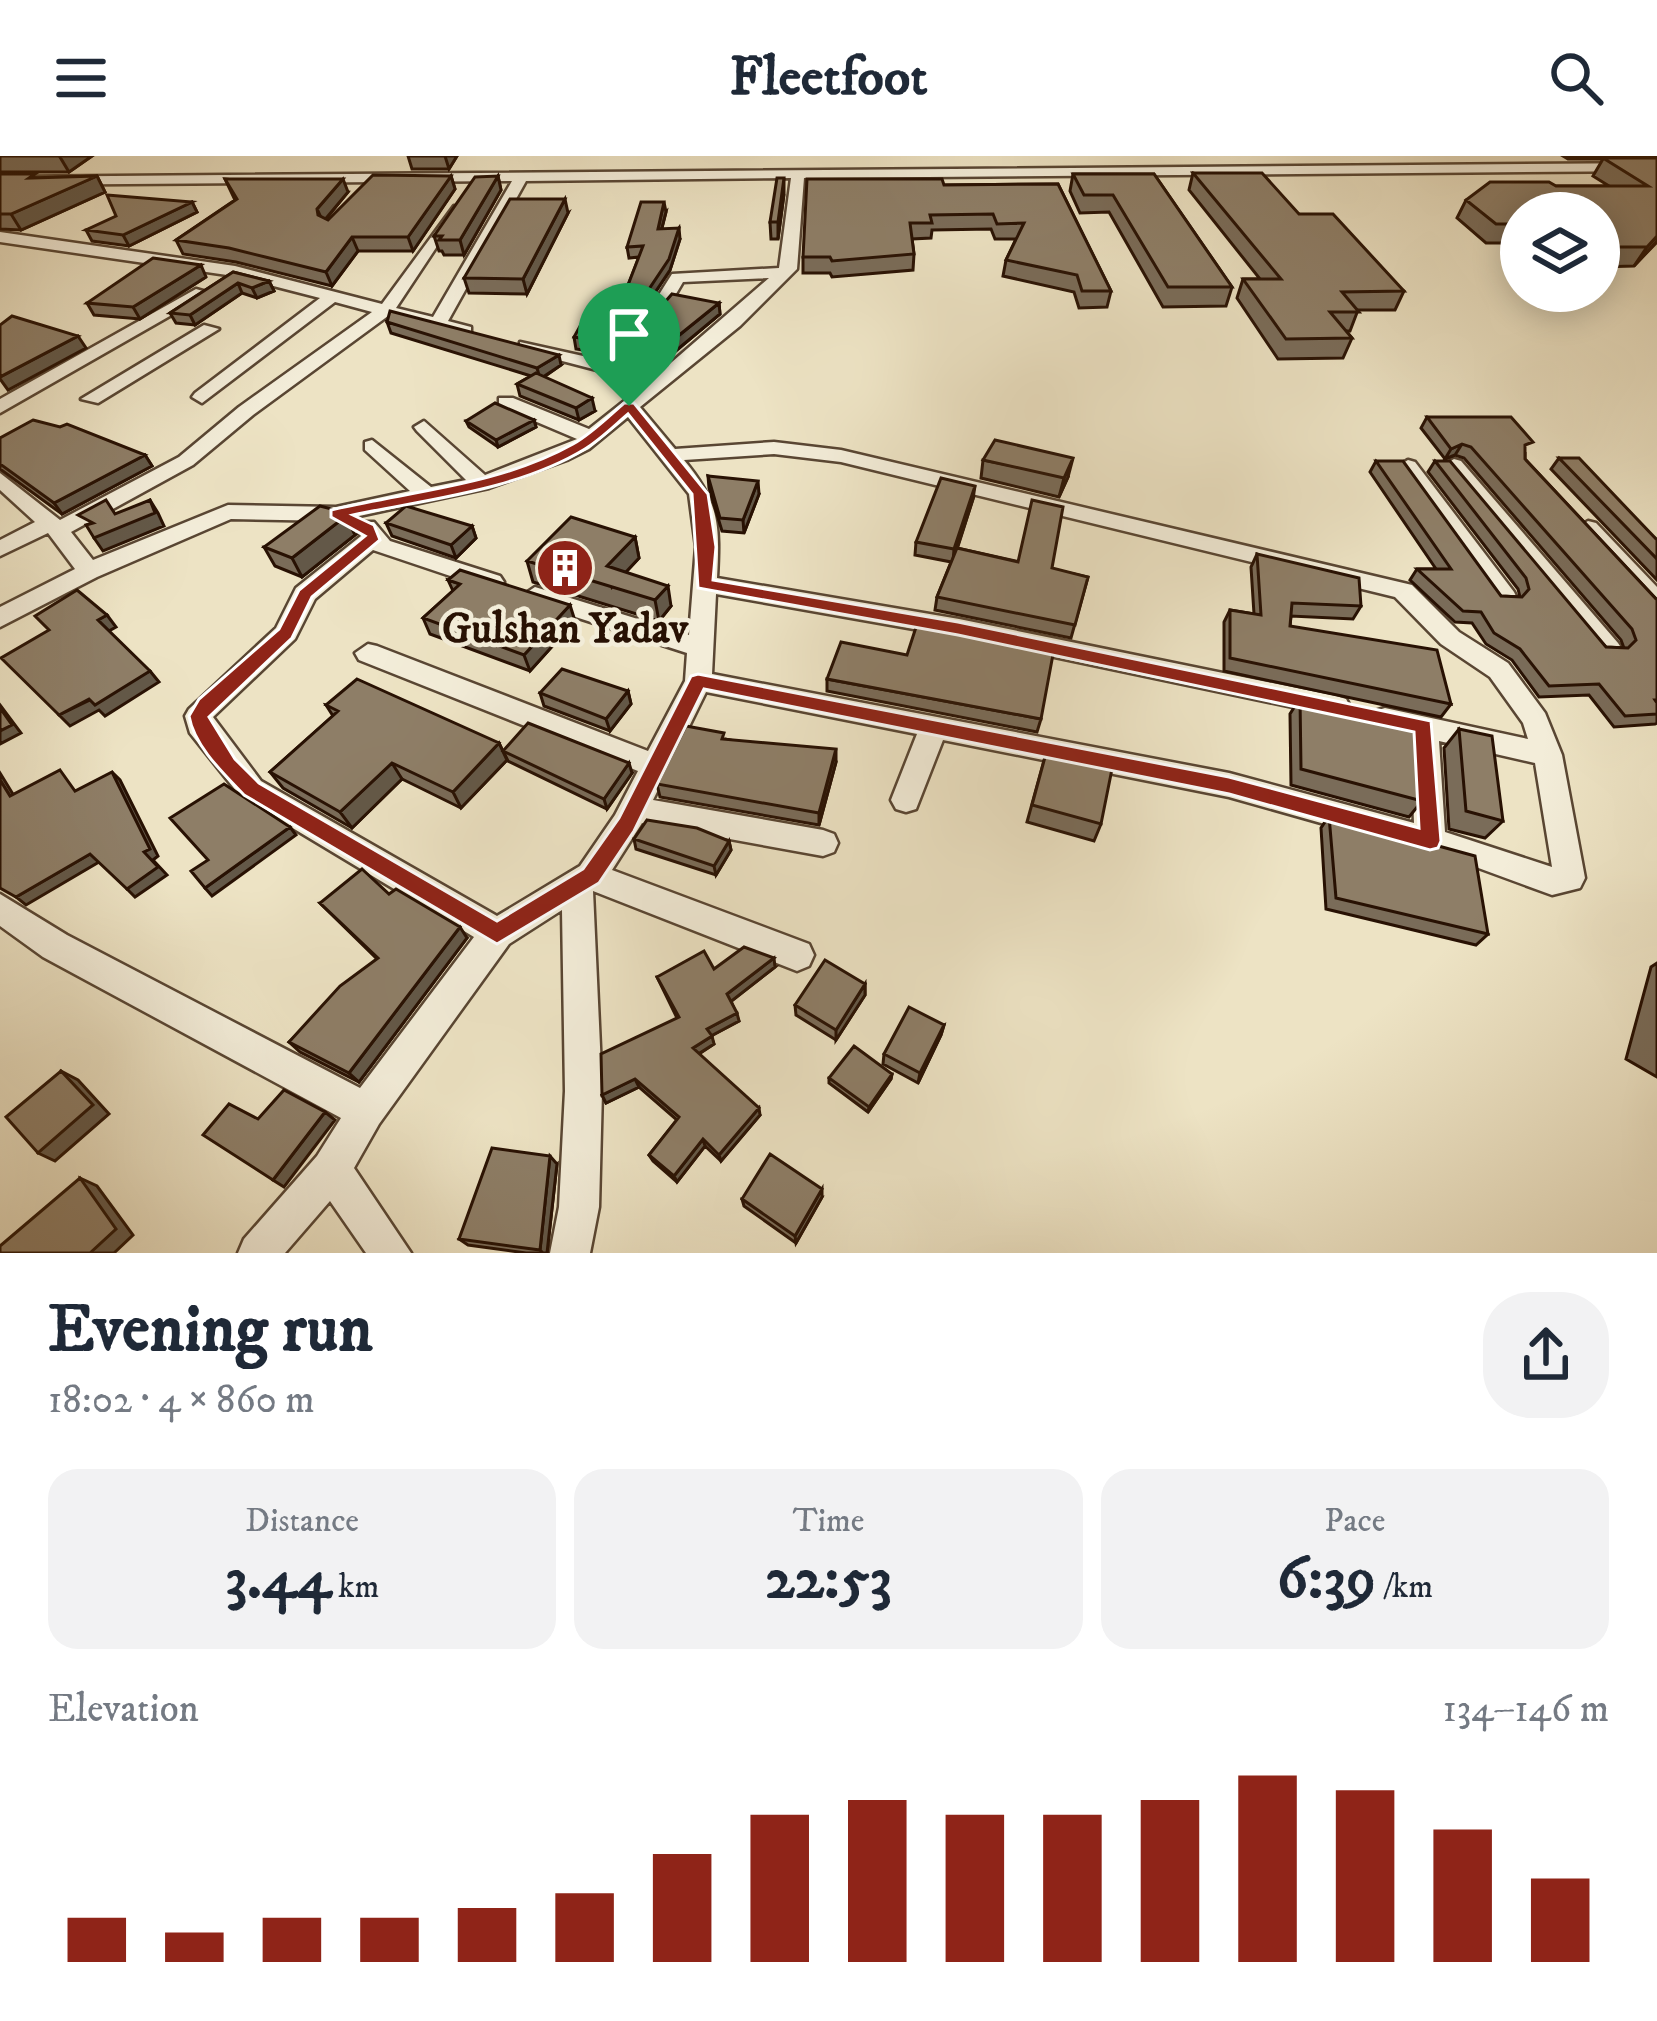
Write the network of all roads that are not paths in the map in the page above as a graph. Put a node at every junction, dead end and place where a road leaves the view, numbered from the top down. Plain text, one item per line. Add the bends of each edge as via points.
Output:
1 (1657, 167) edge
2 (798, 174) junction
3 (476, 177) junction
4 (521, 177) junction
5 (373, 178) junction
6 (0, 181) edge
7 (357, 196) edge
8 (0, 237) edge
9 (236, 271) junction
10 (784, 273) junction
11 (333, 296) junction
12 (386, 310) junction
13 (155, 323) junction
14 (438, 324) junction
15 (479, 334) edge
16 (500, 340) edge
17 (605, 367) junction
18 (660, 381) junction
19 (202, 397) dead end
20 (91, 398) dead end
21 (506, 402) edge
22 (0, 406) edge
23 (629, 406) junction
24 (424, 427) dead end
25 (591, 437) junction
26 (372, 446) dead end
27 (670, 454) junction
28 (1454, 465) edge
29 (1408, 466) edge
30 (0, 478) edge
31 (481, 483) junction
32 (426, 494) junction
33 (336, 514) junction
34 (1576, 515) edge
35 (54, 526) junction
36 (374, 537) junction
37 (0, 549) edge
38 (89, 571) junction
39 (704, 584) junction
40 (1505, 598) edge
41 (1657, 602) edge
42 (0, 617) edge
43 (702, 648) junction
44 (1609, 649) edge
45 (368, 652) dead end
46 (698, 681) junction
47 (934, 725) junction
48 (1424, 727) junction
49 (1548, 755) junction
50 (655, 766) junction
51 (906, 800) dead end
52 (634, 809) junction
53 (1430, 841) junction
54 (823, 843) dead end
55 (584, 882) junction
56 (0, 885) edge
57 (0, 908) edge
58 (497, 934) junction
59 (797, 955) dead end
60 (366, 1111) junction
61 (331, 1170) junction
62 (258, 1253) edge
63 (391, 1253) edge
64 (570, 1253) edge

1 - 2 street
2 - 4 street
2 - 10 street via 794,256
3 - 4 street
3 - 5 street
3 - 12 street
4 - 14 street
5 - 6 street
5 - 7 street
8 - 9 street
9 - 11 street
9 - 13 street
10 - 17 street via 678,277
10 - 18 street
11 - 12 street
11 - 19 street
12 - 14 street
12 - 35 street via 186,461
13 - 20 street via 210,329
13 - 22 street
14 - 15 street
16 - 17 street
17 - 18 street
18 - 23 street
21 - 25 street
23 - 25 street
23 - 27 street
24 - 31 street
25 - 31 street
26 - 32 street
27 - 39 street via 700,494
27 - 49 street via 774,448 841,456 1403,591 1450,638 1499,670 1535,720
28 - 44 street
29 - 40 street
30 - 35 street
31 - 32 street
32 - 33 street
33 - 36 street
33 - 38 street via 228,512
34 - 41 street
35 - 37 street
35 - 38 street
36 - 43 street via 408,555
36 - 58 street via 305,594 286,633 206,704 200,726 251,789
38 - 42 street
39 - 43 street
39 - 48 street via 958,628
43 - 46 street
45 - 50 street
46 - 47 street
46 - 50 street
47 - 51 street
47 - 53 street via 1229,785
48 - 49 street
48 - 53 street
49 - 53 street via 1569,878 1552,881
50 - 52 street
52 - 54 street
52 - 55 street
55 - 58 street
55 - 59 street
55 - 64 street via 585,1099
56 - 57 street
57 - 60 street via 55,946
58 - 60 street
60 - 61 street
61 - 62 street
61 - 63 street

